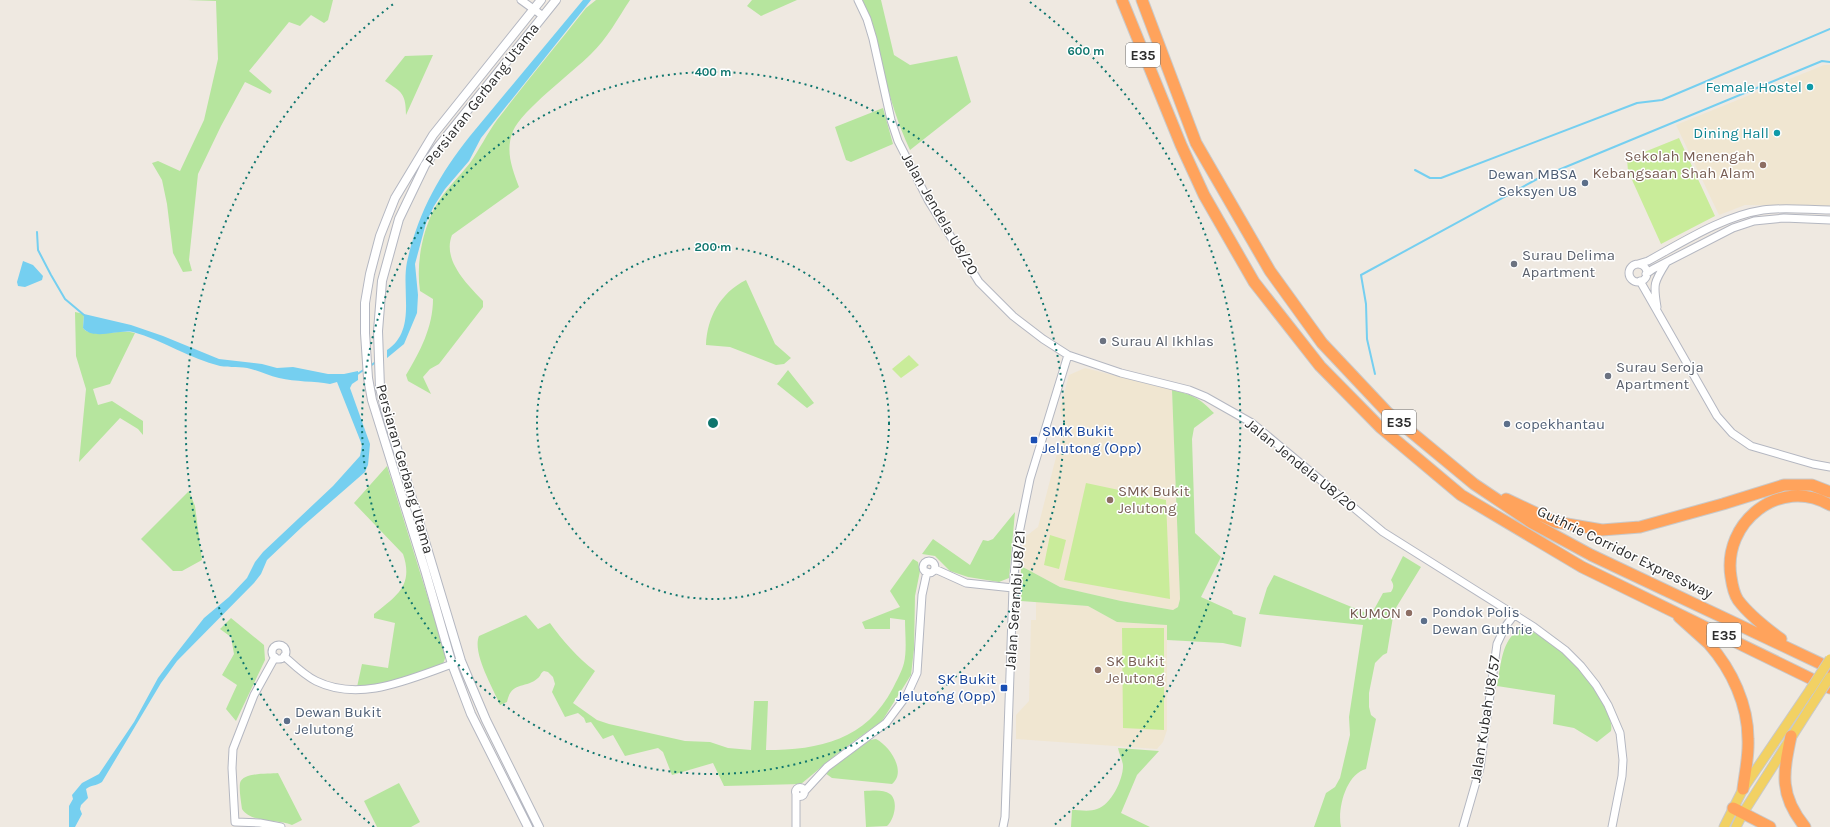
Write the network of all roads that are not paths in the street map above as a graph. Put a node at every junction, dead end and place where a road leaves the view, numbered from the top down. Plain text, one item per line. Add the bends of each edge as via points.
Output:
1 (522, 0) edge
2 (541, 0) edge
3 (556, 0) edge
4 (858, 0) edge
5 (1118, 0) edge
6 (1122, 0) edge
7 (1142, 0) edge
8 (1146, 0) edge
9 (534, 9) junction
10 (1127, 15) junction
11 (543, 16) junction
12 (1162, 51) junction
13 (1830, 210) edge
14 (1830, 220) edge
15 (1666, 262) junction
16 (1638, 264) junction
17 (1646, 274) junction
18 (1640, 281) junction
19 (1658, 312) junction
20 (1068, 355) junction
21 (1830, 467) edge
22 (1474, 484) junction
23 (1830, 492) edge
24 (1830, 505) edge
25 (934, 569) junction
26 (927, 572) junction
27 (1013, 588) junction
28 (1672, 610) junction
29 (1514, 615) junction
30 (1798, 652) junction
31 (284, 656) junction
32 (275, 657) junction
33 (1830, 660) edge
34 (461, 661) junction
35 (452, 664) junction
36 (1830, 668) edge
37 (1830, 677) edge
38 (1830, 688) edge
39 (1791, 736) junction
40 (1743, 788) junction
41 (1738, 810) junction
42 (281, 827) edge
43 (528, 827) edge
44 (539, 827) edge
45 (796, 827) edge
46 (1003, 827) edge
47 (1463, 827) edge
48 (1612, 827) edge
49 (1724, 827) edge
50 (1736, 827) edge
51 (1770, 827) edge
52 (1805, 827) edge

1 - 9 street
2 - 9 main road, Persiaran Gerbang Utama
3 - 11 main road, Persiaran Gerbang Utama
4 - 20 street, Jalan Jendela U8/20 via 873,38 894,130 913,172 946,231 975,276 999,303 1034,333
5 - 10 highway
6 - 10 highway, Guthrie Corridor Expressway / E35
7 - 12 highway, Guthrie Corridor Expressway / E35
8 - 12 highway
9 - 11 street
9 - 35 main road, Persiaran Gerbang Utama via 433,135 395,198 380,236 365,303 368,378 375,412
10 - 28 highway, Guthrie Corridor Expressway / E35 via 1204,195 1254,282 1320,366 1380,427 1461,495 1582,567
11 - 34 main road, Persiaran Gerbang Utama via 425,166 407,201 393,237 382,281 378,347 386,412
12 - 22 highway, Guthrie Corridor Expressway / E35 via 1196,143 1274,277 1322,343 1387,412
13 - 16 street via 1762,210 1733,218
14 - 15 street via 1784,218 1754,221 1733,228
15 - 17 street
15 - 19 street via 1655,282
16 - 17 street via 1645,267
16 - 18 street via 1632,266 1629,273 1632,279
17 - 18 street
18 - 19 street
19 - 21 street via 1717,416 1732,433 1751,446
20 - 27 street, Jalan Serambi U8/21 via 1025,499
20 - 29 street, Jalan Jendela U8/20 via 1121,373 1189,390 1252,422 1383,532
22 - 23 highway via 1555,522 1602,530 1640,527 1784,485 1812,485
22 - 30 highway, Guthrie Corridor Expressway / E35 via 1532,523 1591,555
24 - 30 highway via 1810,498 1792,496 1764,505 1742,525 1731,554 1730,576 1738,599 1764,626
25 - 26 street via 930,573
25 - 26 street via 933,562 927,560 922,566
25 - 27 street via 966,583
26 - 45 street via 922,595 918,668 913,684 886,723 827,767 801,793
27 - 46 street, Jalan Serambi U8/21
28 - 38 highway, Guthrie Corridor Expressway / E35
28 - 40 highway via 1709,645 1739,692 1746,714 1748,739
29 - 47 street, Jalan Kubah U8/57 via 1497,644 1480,768
29 - 48 street, Jalan Jendela U8/20 via 1534,627 1574,659 1596,685 1615,719 1620,733 1623,760 1620,791
30 - 36 highway, Guthrie Corridor Expressway / E35
31 - 32 street via 280,659
31 - 32 street via 285,650 279,646 273,650
31 - 35 street via 316,680 350,690 367,690 389,685
32 - 42 street via 254,695 233,749 232,768 235,822
33 - 40 main road, bridge
34 - 35 street
34 - 44 main road, Persiaran Gerbang Utama via 486,720
35 - 43 main road, Persiaran Gerbang Utama via 471,714
37 - 39 main road, bridge
39 - 41 main road
39 - 52 highway via 1785,788 1795,814
40 - 41 main road
41 - 49 main road
41 - 50 main road
41 - 51 highway

